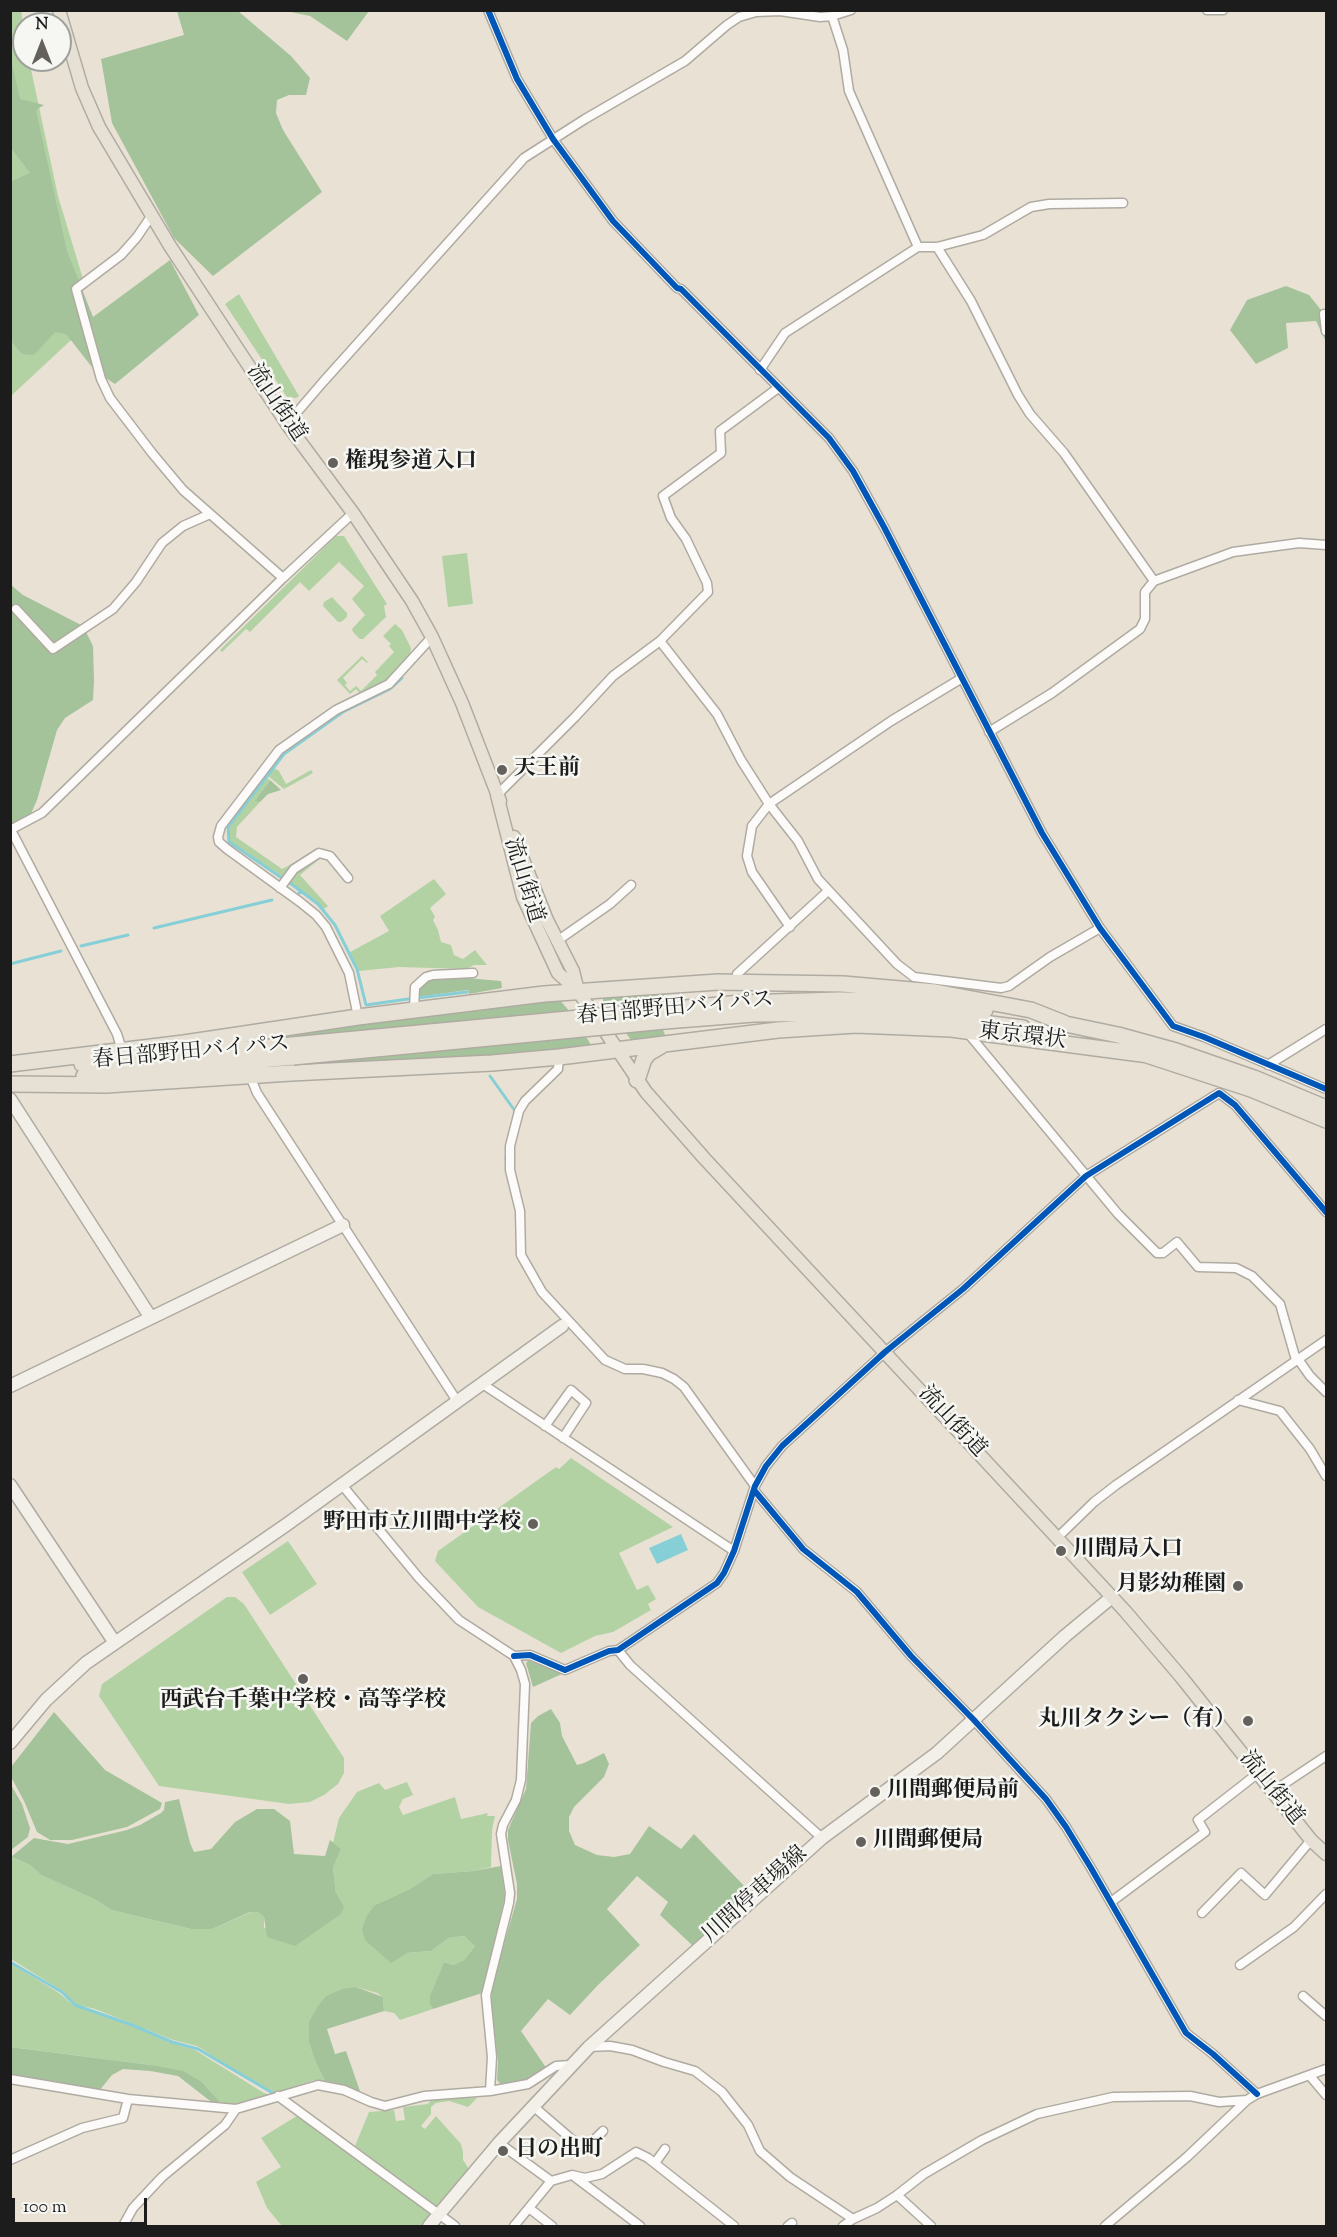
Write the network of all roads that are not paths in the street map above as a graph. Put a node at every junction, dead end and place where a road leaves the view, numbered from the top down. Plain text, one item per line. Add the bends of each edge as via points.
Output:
1 (59, 10) edge
2 (488, 10) edge
3 (851, 10) edge
4 (1207, 10) edge
5 (1223, 10) edge
6 (757, 11) edge
7 (832, 16) junction
8 (554, 139) junction
9 (1123, 203) dead end
10 (152, 215) junction
11 (918, 247) junction
12 (937, 247) junction
13 (1326, 314) edge
14 (1326, 331) edge
15 (760, 370) junction
16 (778, 388) junction
17 (288, 424) junction
18 (353, 513) junction
19 (210, 514) junction
20 (1326, 545) edge
21 (283, 578) junction
22 (1154, 580) junction
23 (16, 609) dead end
24 (432, 637) junction
25 (660, 641) junction
26 (962, 678) junction
27 (989, 732) junction
28 (497, 795) junction
29 (770, 804) junction
30 (11, 830) edge
31 (348, 878) dead end
32 (631, 885) dead end
33 (280, 888) junction
34 (828, 891) junction
35 (790, 927) junction
36 (1100, 928) junction
37 (557, 941) junction
38 (473, 973) dead end
39 (738, 982) junction
40 (578, 991) junction
41 (414, 1010) junction
42 (664, 1015) junction
43 (358, 1017) junction
44 (1064, 1023) junction
45 (1326, 1029) edge
46 (966, 1032) junction
47 (664, 1044) junction
48 (122, 1050) junction
49 (617, 1050) junction
50 (292, 1051) junction
51 (1149, 1055) junction
52 (559, 1058) junction
53 (10, 1064) edge
54 (1268, 1065) junction
55 (10, 1071) edge
56 (250, 1076) junction
57 (638, 1080) junction
58 (10, 1084) edge
59 (1326, 1089) edge
60 (10, 1099) edge
61 (1326, 1108) edge
62 (1326, 1120) edge
63 (1086, 1176) junction
64 (1326, 1212) edge
65 (343, 1225) junction
66 (151, 1318) junction
67 (562, 1326) dead end
68 (1326, 1340) edge
69 (885, 1352) junction
70 (1297, 1359) junction
71 (481, 1383) junction
72 (10, 1386) edge
73 (1326, 1392) edge
74 (1238, 1400) junction
75 (457, 1401) junction
76 (545, 1426) junction
77 (563, 1438) junction
78 (1326, 1476) edge
79 (10, 1485) edge
80 (342, 1485) junction
81 (755, 1488) junction
82 (1057, 1538) junction
83 (734, 1551) junction
84 (1112, 1596) junction
85 (114, 1643) junction
86 (618, 1650) junction
87 (514, 1656) junction
88 (973, 1719) junction
89 (10, 1743) edge
90 (1326, 1756) edge
91 (1257, 1774) junction
92 (1272, 1792) junction
93 (822, 1838) junction
94 (1311, 1840) junction
95 (1326, 1854) edge
96 (1326, 1894) edge
97 (1111, 1902) junction
98 (1202, 1913) dead end
99 (1240, 1965) dead end
100 (1303, 1996) dead end
101 (1326, 2016) edge
102 (589, 2047) junction
103 (570, 2065) junction
104 (1326, 2069) edge
105 (1310, 2076) junction
106 (10, 2079) edge
107 (490, 2091) junction
108 (1257, 2094) junction
109 (278, 2096) junction
110 (1326, 2096) edge
111 (128, 2099) junction
112 (1247, 2100) junction
113 (533, 2106) junction
114 (236, 2109) junction
115 (603, 2131) dead end
116 (500, 2143) junction
117 (665, 2149) dead end
118 (10, 2160) edge
119 (655, 2163) junction
120 (572, 2175) junction
121 (551, 2181) junction
122 (897, 2195) junction
123 (529, 2208) junction
124 (440, 2215) junction
125 (853, 2219) junction
126 (123, 2226) edge
127 (429, 2226) edge
128 (455, 2226) edge
129 (514, 2226) edge
130 (552, 2226) edge
131 (640, 2226) edge
132 (734, 2226) edge
133 (843, 2226) edge
134 (931, 2226) edge
135 (1105, 2226) edge

1 - 10 main road, 流山街道 via 82,88 95,117
2 - 8 street via 517,80
3 - 7 street
4 - 5 street
6 - 7 street
6 - 8 street via 739,17 685,61
7 - 11 street via 843,50 849,91
8 - 15 street via 614,221
8 - 17 street via 524,158 507,175
9 - 12 street via 1031,207 982,236
10 - 17 main road, 流山街道
10 - 19 street via 121,255 76,289 110,398 177,483
11 - 12 street
11 - 15 street via 786,333
12 - 22 street via 971,301 1030,414 1064,453
13 - 14 street
15 - 16 street
16 - 25 street via 720,431 721,453 663,496 703,574 708,592
16 - 26 street via 828,438 853,471
17 - 18 main road, 流山街道
18 - 21 street
18 - 24 main road, 流山街道 via 391,567
19 - 21 street
19 - 23 street via 183,526 162,543 112,609 53,649
20 - 22 street via 1299,543 1233,552
21 - 30 street via 42,813
22 - 27 street via 1145,592 1145,619 1140,629 1052,693
24 - 28 main road, 流山街道
24 - 33 street via 388,684 336,710 279,750 221,826 219,842
25 - 28 street via 613,676
25 - 29 street via 717,714
26 - 27 street
26 - 29 street via 891,721
27 - 36 street via 1042,833
28 - 37 main road, 流山街道
28 - 40 main road, 流山街道 via 527,908 558,973
29 - 34 street
29 - 35 street via 752,826 747,856 752,872
30 - 48 street
31 - 33 street via 330,856 319,853 294,869
32 - 37 street
33 - 43 street via 326,927 349,973
34 - 35 street
34 - 36 street via 897,964 914,977 925,979 1009,986
35 - 39 street via 737,974
36 - 54 street via 1173,1026
37 - 40 main road, 流山街道 via 573,971
38 - 41 street via 426,977 415,987
39 - 40 highway
39 - 44 highway via 843,984 936,992 1031,1010
40 - 41 highway
40 - 49 main road, 流山街道
41 - 43 highway
42 - 44 highway, 春日部野田バイパス via 793,1000 892,1001 975,1008
42 - 50 highway, 春日部野田バイパス, bridge
42 - 51 highway, 春日部野田バイパス via 803,1012 927,1016 1021,1027
43 - 48 highway
44 - 61 highway, 春日部野田バイパス via 1210,1063
45 - 54 street
46 - 47 highway, 東京環状 via 894,1026 819,1027
46 - 51 highway, 東京環状
46 - 63 street
47 - 49 highway, 東京環状
47 - 57 highway via 644,1059
48 - 53 highway
49 - 52 highway, 東京環状
49 - 57 main road, 流山街道
50 - 55 highway, 春日部野田バイパス
50 - 58 highway, 春日部野田バイパス
51 - 62 highway, 春日部野田バイパス via 1251,1089
52 - 56 highway, 東京環状
52 - 81 street via 558,1069 519,1111 510,1146 510,1170 520,1211 521,1255 542,1292 605,1360 625,1369 662,1373 684,1387
54 - 59 street
56 - 58 highway, 東京環状 via 106,1085
56 - 65 street via 257,1093
57 - 69 main road, 流山街道 via 663,1113
60 - 66 street
63 - 64 street via 1219,1093 1235,1105
63 - 69 street via 963,1289
63 - 70 street via 1157,1253 1177,1242 1198,1267 1236,1268 1252,1276 1280,1304
65 - 66 street
65 - 75 street
66 - 72 street
67 - 71 street
68 - 70 street
69 - 81 street via 782,1446
69 - 82 main road, 流山街道
70 - 73 street
70 - 74 street
71 - 75 street
71 - 76 street
74 - 78 street via 1280,1411
74 - 82 street via 1094,1502
75 - 80 street
76 - 77 street
76 - 77 street via 571,1390 586,1403
77 - 83 street
79 - 85 street
80 - 85 street
80 - 87 street via 418,1578 459,1620
81 - 83 street
81 - 88 street via 803,1549 857,1593
82 - 84 main road, 流山街道
83 - 86 street via 717,1583
84 - 88 street, 川間停車場線
84 - 91 main road, 流山街道 via 1161,1651
85 - 89 street via 65,1681
86 - 87 street via 565,1670 530,1655
86 - 93 street
87 - 107 street via 525,1684 521,1780 501,1834 509,1903 486,1995 492,2057
88 - 93 street, 川間停車場線 via 937,1753
88 - 97 street via 1046,1799
90 - 92 street
91 - 92 main road, 流山街道
91 - 97 street via 1198,1820 1205,1832
92 - 94 main road, 流山街道
93 - 102 street, 川間停車場線
94 - 95 main road, 流山街道
94 - 98 street via 1265,1895 1241,1873
96 - 99 street via 1294,1927
97 - 108 street via 1186,2033
100 - 101 street
102 - 103 street, 川間停車場線
102 - 125 street via 632,2050 695,2071 722,2092 748,2125 760,2151 790,2177
103 - 107 street via 556,2066 528,2084
103 - 113 street, 川間停車場線
104 - 105 street
105 - 108 street
105 - 110 street
106 - 111 street
107 - 109 street via 424,2096 385,2106 327,2085
108 - 112 street
109 - 114 street
109 - 124 street
111 - 114 street
111 - 118 street via 123,2118 82,2128
112 - 122 street via 1113,2097 1037,2114 933,2168
112 - 135 street
113 - 115 street via 584,2150
113 - 116 street, 川間停車場線
114 - 126 street via 225,2125 162,2177 133,2208
116 - 121 street
116 - 124 street, 川間停車場線
117 - 119 street
119 - 120 street via 636,2152 602,2174 585,2178
119 - 132 street
120 - 121 street
120 - 131 street
121 - 123 street
122 - 125 street
122 - 134 street
123 - 129 street
123 - 130 street
124 - 127 street, 川間停車場線
124 - 128 street
125 - 133 street

